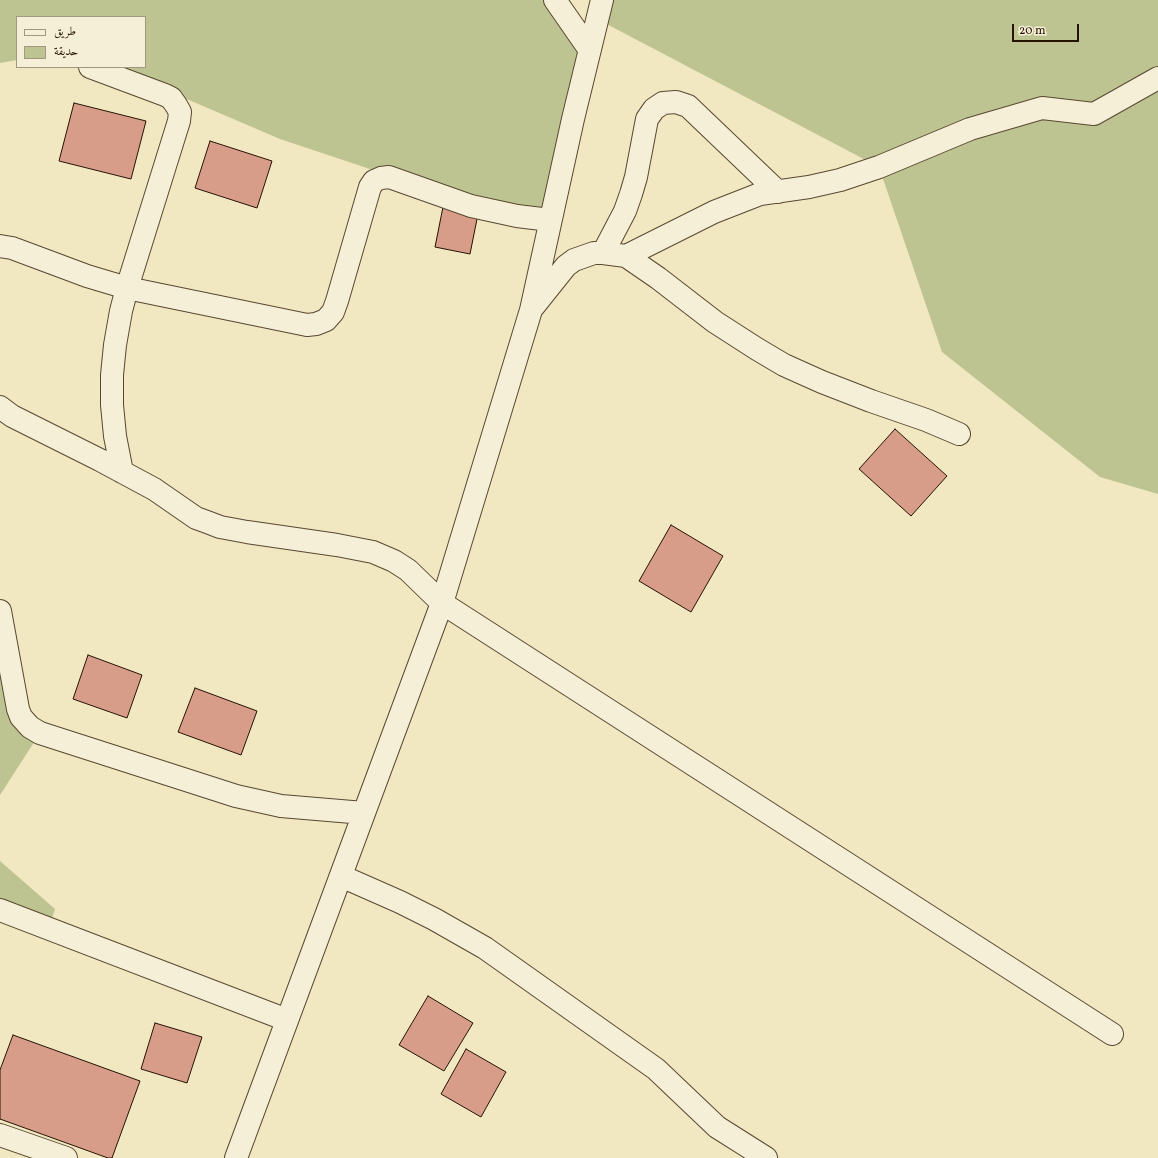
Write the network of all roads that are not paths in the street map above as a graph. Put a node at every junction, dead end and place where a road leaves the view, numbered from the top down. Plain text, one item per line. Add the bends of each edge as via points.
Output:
1 (555, 0) edge
2 (602, 0) edge
3 (589, 49) junction
4 (93, 68) edge
5 (1158, 78) edge
6 (778, 192) junction
7 (550, 220) junction
8 (0, 246) edge
9 (603, 253) junction
10 (626, 256) junction
11 (128, 288) junction
12 (531, 310) junction
13 (0, 407) edge
14 (959, 434) dead end
15 (122, 472) junction
16 (442, 603) junction
17 (0, 611) edge
18 (364, 813) junction
19 (341, 876) junction
20 (0, 910) edge
21 (287, 1020) junction
22 (1112, 1034) dead end
23 (0, 1135) edge
24 (66, 1158) edge
25 (236, 1158) edge
26 (766, 1158) edge

1 - 3 street
2 - 3 street
3 - 7 street
4 - 11 street via 165,95 174,102 180,112
5 - 6 street via 1094,114 1042,108 970,129 879,167 840,180
6 - 9 street via 700,115 688,106 676,102 663,103 654,109 647,119 631,194
6 - 10 street via 760,194 714,212
7 - 11 street via 471,206 389,178 381,178 370,188 337,301 333,312 326,320 307,325
7 - 12 street
8 - 11 street
9 - 10 street
9 - 12 street via 584,256 570,263
10 - 14 street via 716,322 784,365
11 - 15 street via 121,311 112,375 115,436
12 - 16 street
13 - 15 street via 12,416
15 - 16 street via 154,489 196,518 220,527 337,545 384,556 408,570
16 - 18 street
16 - 22 street
17 - 18 street via 18,709 30,727 40,733 236,796 281,806
18 - 19 street
19 - 21 street
19 - 26 street via 434,919 485,948 656,1068 717,1127
20 - 21 street
21 - 25 street
23 - 24 street

